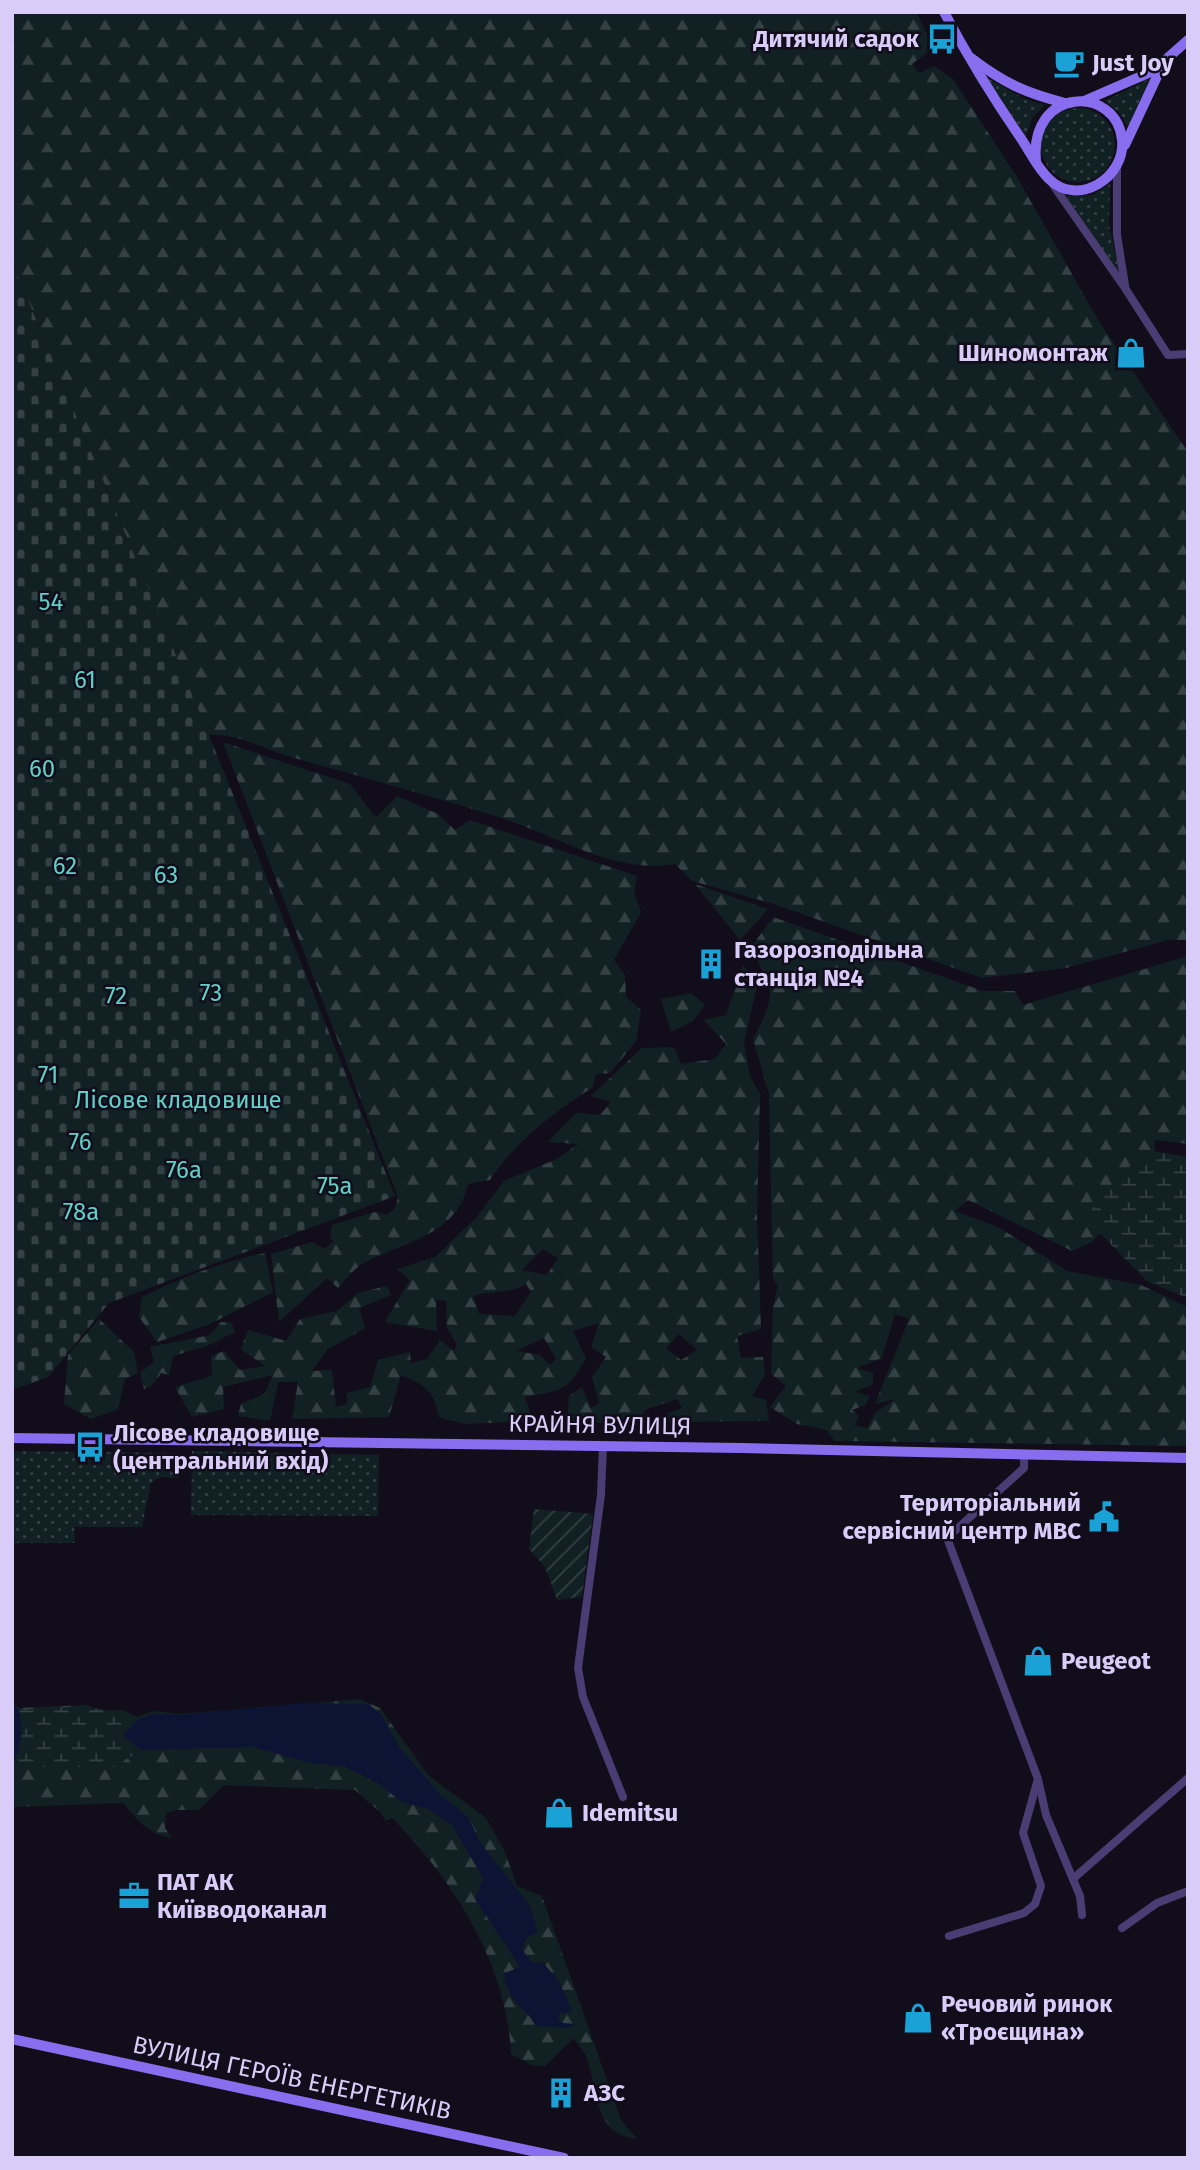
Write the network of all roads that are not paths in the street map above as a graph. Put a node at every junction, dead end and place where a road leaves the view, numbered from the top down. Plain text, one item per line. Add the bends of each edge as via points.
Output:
1 (944, 12) edge
2 (1188, 40) edge
3 (966, 54) junction
4 (1164, 64) junction
5 (1084, 101) junction
6 (1065, 103) junction
7 (1123, 151) junction
8 (1036, 160) junction
9 (1117, 168) junction
10 (1049, 179) junction
11 (1125, 288) junction
12 (1188, 354) edge
13 (12, 1438) edge
14 (603, 1446) junction
15 (1024, 1455) junction
16 (1188, 1458) edge
17 (1188, 1778) edge
18 (1038, 1779) junction
19 (623, 1797) dead end
20 (1074, 1878) junction
21 (1188, 1891) edge
22 (1082, 1915) dead end
23 (1122, 1927) dead end
24 (949, 1936) dead end
25 (12, 2039) edge
26 (564, 2158) edge

1 - 3 street
2 - 4 street
3 - 6 street via 1005,83
3 - 8 street
4 - 5 street
4 - 7 street
5 - 6 street
5 - 7 street via 1109,113 1118,124
6 - 8 street via 1043,119 1037,132
7 - 9 street
8 - 10 street
9 - 10 street via 1107,179 1082,190
9 - 11 street via 1117,235
10 - 11 street
11 - 12 street via 1168,355
13 - 14 street, КРАЙНЯ ВУЛИЦЯ
14 - 15 street, КРАЙНЯ ВУЛИЦЯ
14 - 19 street via 578,1668 583,1697
15 - 16 street, КРАЙНЯ ВУЛИЦЯ
15 - 18 street via 1024,1468 947,1538
17 - 20 street
18 - 20 street via 1046,1815
18 - 24 street via 1023,1833 1041,1886 1035,1904 1024,1913
20 - 22 street
21 - 23 street via 1157,1903
25 - 26 street, ВУЛИЦЯ ГЕРОЇВ ЕНЕРГЕТИКІВ

